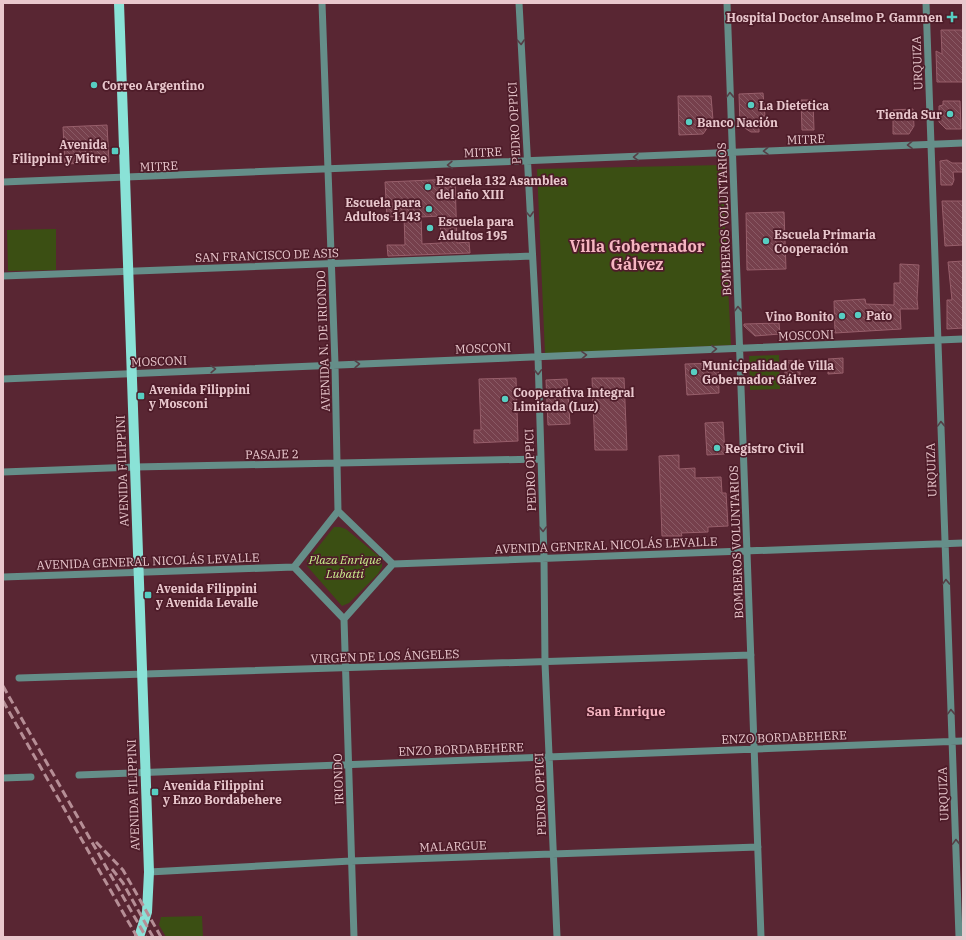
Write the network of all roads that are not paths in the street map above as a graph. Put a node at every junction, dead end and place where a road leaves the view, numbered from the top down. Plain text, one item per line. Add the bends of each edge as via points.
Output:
1 (119, 3) edge
2 (322, 3) edge
3 (519, 3) edge
4 (727, 3) edge
5 (926, 3) edge
6 (963, 143) edge
7 (931, 144) junction
8 (732, 153) junction
9 (527, 161) junction
10 (329, 170) junction
11 (125, 178) junction
12 (3, 182) edge
13 (532, 256) junction
14 (332, 264) junction
15 (128, 271) junction
16 (3, 276) edge
17 (963, 339) edge
18 (938, 340) junction
19 (740, 348) junction
20 (538, 356) junction
21 (336, 364) junction
22 (132, 373) junction
23 (3, 379) edge
24 (541, 459) junction
25 (337, 463) junction
26 (135, 467) junction
27 (3, 472) edge
28 (338, 511) junction
29 (963, 542) edge
30 (945, 543) junction
31 (747, 551) junction
32 (544, 558) junction
33 (393, 564) junction
34 (294, 567) junction
35 (139, 572) junction
36 (3, 577) edge
37 (344, 619) junction
38 (751, 655) junction
39 (545, 662) junction
40 (345, 668) junction
41 (142, 674) junction
42 (19, 678) dead end
43 (952, 741) junction
44 (963, 741) edge
45 (754, 749) junction
46 (550, 757) junction
47 (348, 765) junction
48 (146, 773) junction
49 (79, 775) dead end
50 (3, 778) edge
51 (31, 778) dead end
52 (758, 847) junction
53 (553, 854) junction
54 (351, 861) junction
55 (149, 872) junction
56 (139, 937) edge
57 (354, 937) edge
58 (557, 937) edge
59 (761, 937) edge
60 (959, 937) edge

1 - 11 main road, AVENIDA FILIPPINI
2 - 10 street, AVENIDA N. DE IRIONDO
3 -> 9 street, PEDRO OPPICI
8 -> 4 street, BOMBEROS VOLUNTARIOS
5 - 7 street, URQUIZA
6 - 7 street, MITRE
7 -> 8 street, MITRE
7 - 18 street, URQUIZA
8 -> 9 street, MITRE
19 -> 8 street, BOMBEROS VOLUNTARIOS
9 -> 10 street, MITRE
9 -> 13 street, PEDRO OPPICI
10 - 11 street, MITRE
10 - 14 street, AVENIDA N. DE IRIONDO
11 - 12 street, MITRE
11 - 15 main road, AVENIDA FILIPPINI
13 - 14 street, SAN FRANCISCO DE ASIS
13 - 20 street, PEDRO OPPICI
14 - 15 street, SAN FRANCISCO DE ASIS
14 - 21 street, AVENIDA N. DE IRIONDO
15 - 16 street, SAN FRANCISCO DE ASIS
15 - 22 main road, AVENIDA FILIPPINI
17 - 18 street, MOSCONI
18 - 19 street, MOSCONI
30 -> 18 street, URQUIZA
20 -> 19 street, MOSCONI
19 - 31 street, BOMBEROS VOLUNTARIOS
21 -> 20 street, MOSCONI
20 -> 24 street, PEDRO OPPICI
22 -> 21 street, MOSCONI
21 - 25 street, AVENIDA N. DE IRIONDO
22 - 23 street, MOSCONI
22 - 26 main road, AVENIDA FILIPPINI
24 - 25 street, PASAJE 2
24 -> 32 street, PEDRO OPPICI
25 - 26 street, PASAJE 2
25 - 28 street, AVENIDA N. DE IRIONDO
26 - 27 street, PASAJE 2
26 - 35 main road, AVENIDA FILIPPINI
28 - 33 street
28 - 34 street
29 - 30 street, AVENIDA GENERAL NICOLÁS LEVALLE
30 - 31 street, AVENIDA GENERAL NICOLÁS LEVALLE
43 -> 30 street, URQUIZA
31 - 32 street, AVENIDA GENERAL NICOLÁS LEVALLE
31 - 38 street, BOMBEROS VOLUNTARIOS
32 - 33 street, AVENIDA GENERAL NICOLÁS LEVALLE
32 - 39 street, PEDRO OPPICI
33 - 37 street
34 - 35 street, AVENIDA GENERAL NICOLÁS LEVALLE
34 - 37 street
35 - 36 street, AVENIDA GENERAL NICOLÁS LEVALLE
35 - 41 main road, AVENIDA FILIPPINI
37 - 40 street, IRIONDO
38 - 39 street, VIRGEN DE LOS ÁNGELES
38 - 45 street, BOMBEROS VOLUNTARIOS
39 - 40 street, VIRGEN DE LOS ÁNGELES
39 - 46 street, PEDRO OPPICI
40 - 41 street, VIRGEN DE LOS ÁNGELES
40 - 47 street, IRIONDO
41 - 42 street, VIRGEN DE LOS ÁNGELES
41 - 48 main road, AVENIDA FILIPPINI
43 - 44 street, ENZO BORDABEHERE
43 - 45 street, ENZO BORDABEHERE
60 -> 43 street, URQUIZA
45 - 46 street, ENZO BORDABEHERE
45 - 52 street, BOMBEROS VOLUNTARIOS
46 - 47 street, ENZO BORDABEHERE
46 - 53 street, PEDRO OPPICI
47 - 48 street, ENZO BORDABEHERE
47 - 54 street, IRIONDO
48 - 49 street, ENZO BORDABEHERE
48 - 55 main road, AVENIDA FILIPPINI
50 - 51 street
52 - 53 street, MALARGUE
52 - 59 street, BOMBEROS VOLUNTARIOS
53 - 54 street, MALARGUE
53 - 58 street, PEDRO OPPICI
54 - 55 street, MALARGUE
54 - 57 street, IRIONDO
55 - 56 main road, AVENIDA FILIPPINI via 147,912

